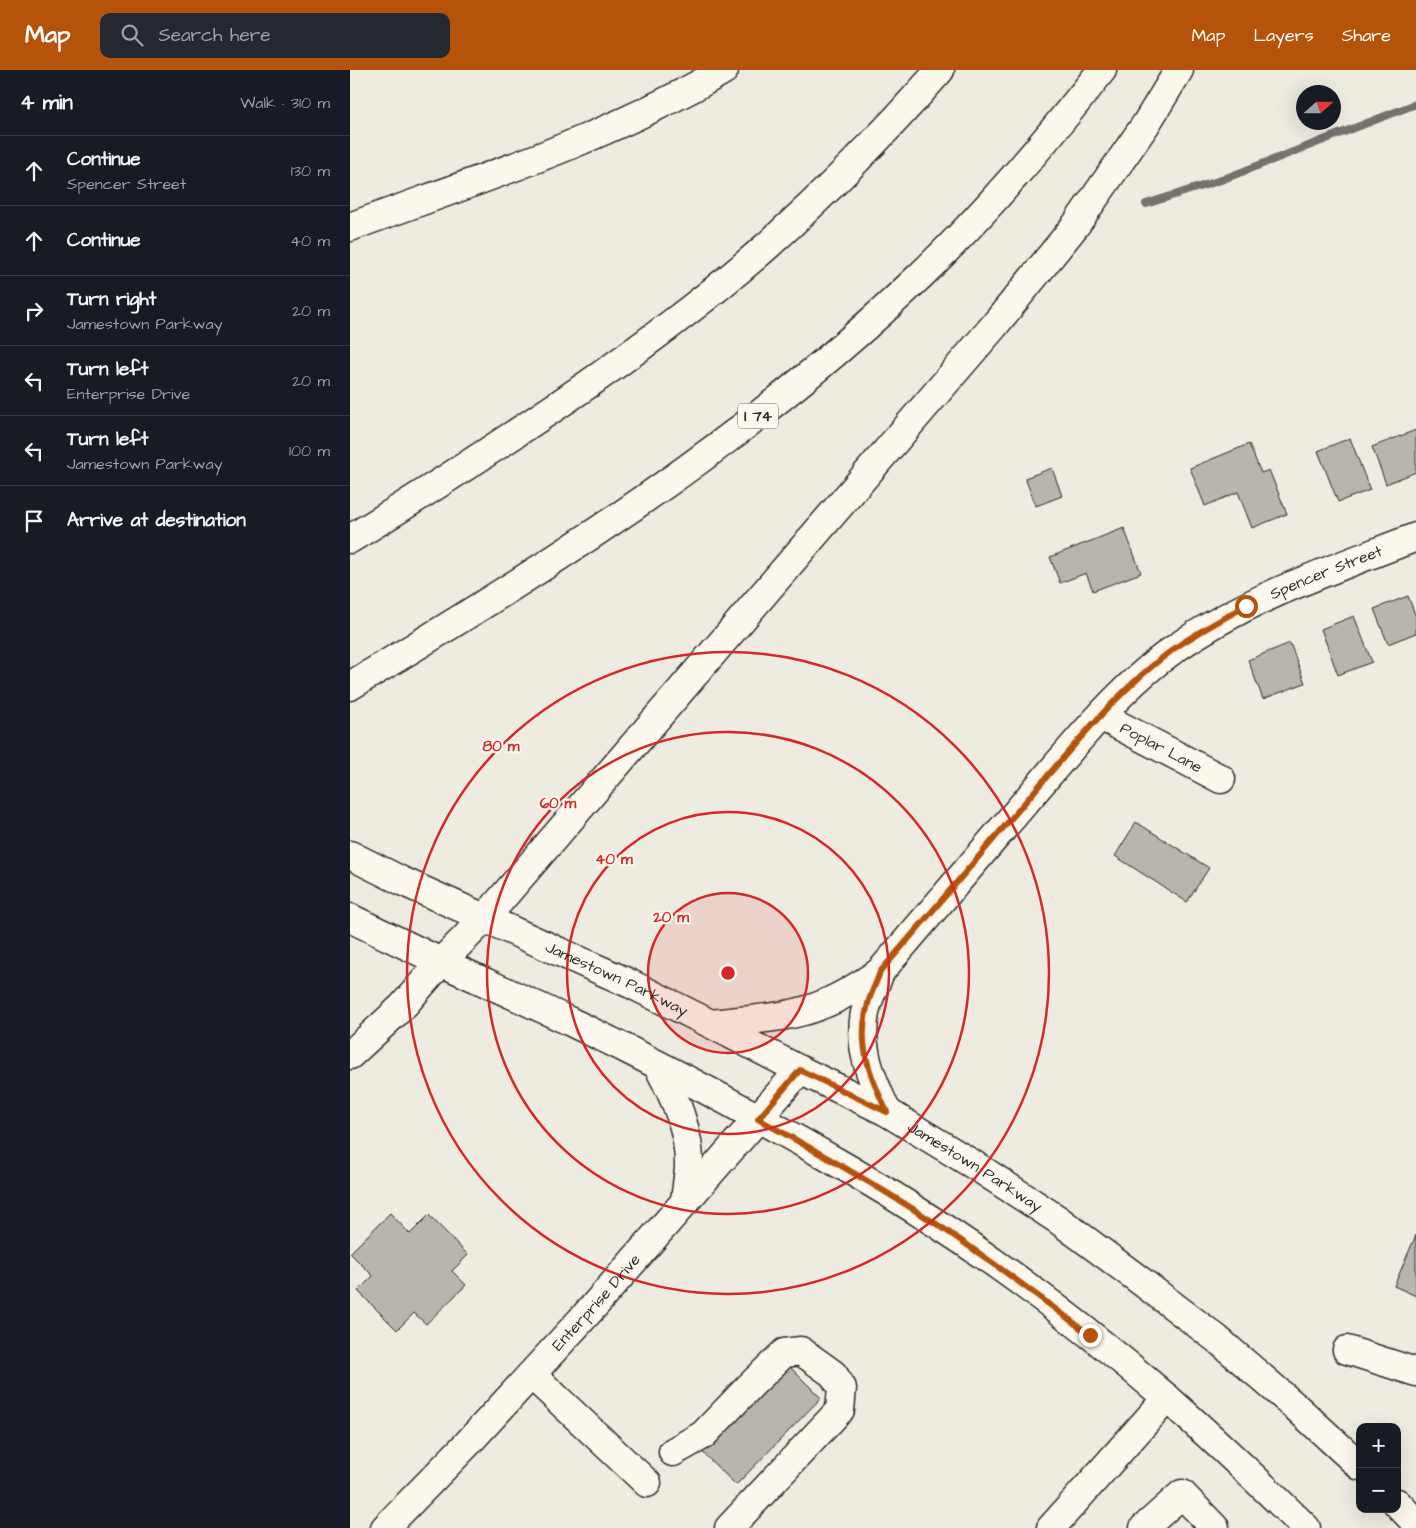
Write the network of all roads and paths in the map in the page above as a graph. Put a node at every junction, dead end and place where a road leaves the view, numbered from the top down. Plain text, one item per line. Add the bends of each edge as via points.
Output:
1 (724, 70) edge
2 (940, 70) edge
3 (1102, 70) edge
4 (1179, 70) edge
5 (350, 227) edge
6 (1416, 537) edge
7 (350, 539) edge
8 (350, 686) edge
9 (1101, 716) junction
10 (1221, 779) dead end
11 (350, 855) edge
12 (350, 918) edge
13 (485, 918) junction
14 (441, 962) junction
15 (880, 972) junction
16 (711, 1024) junction
17 (350, 1055) edge
18 (658, 1066) junction
19 (800, 1070) junction
20 (887, 1112) junction
21 (758, 1119) junction
22 (685, 1202) junction
23 (1347, 1350) dead end
24 (1416, 1372) edge
25 (532, 1375) junction
26 (1167, 1398) junction
27 (673, 1452) dead end
28 (1356, 1462) edge
29 (646, 1483) dead end
30 (1401, 1508) edge
31 (1416, 1523) edge
32 (385, 1528) edge
33 (730, 1528) edge
34 (1051, 1528) edge
35 (1144, 1528) edge
36 (1214, 1528) edge
37 (1306, 1528) edge

1 - 5 main road via 630,120 559,151
2 - 7 main road via 833,185 692,307 621,362
3 - 8 main road, I 74 via 990,205 921,276 848,343 694,465 572,548
4 - 13 main road via 1075,226
6 - 9 main road, Spencer Street via 1287,588 1211,625 1174,649
9 - 10 main road, Poplar Lane
9 - 15 main road, Spencer Street
11 - 13 main road, Jamestown Parkway
12 - 14 main road
13 - 14 main road
13 - 16 main road, Jamestown Parkway
14 - 17 main road via 402,1007
14 - 18 main road via 572,1022
15 - 16 main road via 826,1004 804,1011
15 - 20 main road via 863,1026 867,1064
16 - 19 main road, Jamestown Parkway
18 - 21 main road
18 - 22 main road via 675,1098 688,1144
19 - 20 main road, Jamestown Parkway
19 - 21 main road, Enterprise Drive
20 - 28 main road, Jamestown Parkway via 979,1168 1134,1276 1224,1346
21 - 22 main road, Enterprise Drive
21 - 26 main road via 852,1172 1016,1278
22 - 25 main road, Enterprise Drive
23 - 24 main road
25 - 29 main road
25 - 32 main road, Enterprise Drive
26 - 34 main road
26 - 37 main road
27 - 33 main road via 704,1435 784,1352 801,1351 833,1374 842,1388 840,1410
30 - 31 main road
35 - 36 main road via 1182,1494

